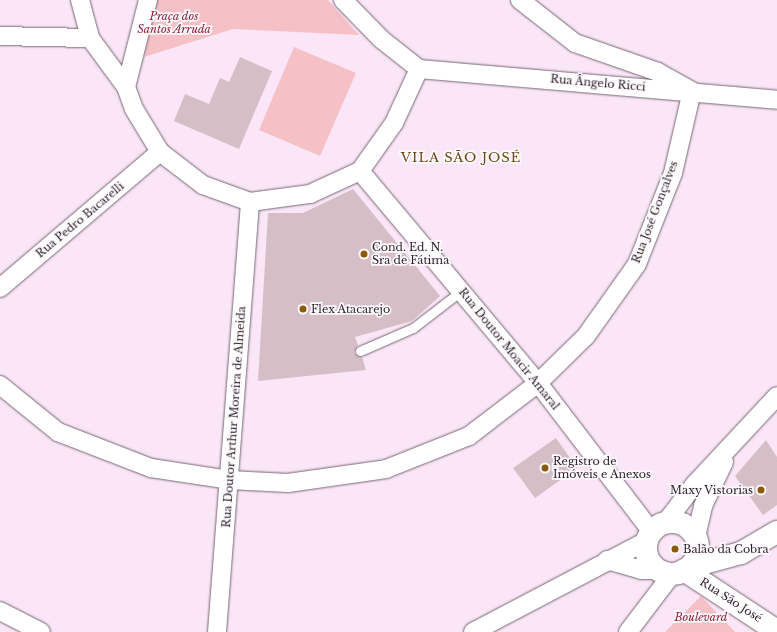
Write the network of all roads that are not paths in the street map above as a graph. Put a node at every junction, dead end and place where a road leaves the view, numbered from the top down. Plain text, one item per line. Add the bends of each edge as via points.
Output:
1 (80, 0) edge
2 (148, 0) edge
3 (343, 0) edge
4 (520, 0) edge
5 (0, 36) edge
6 (90, 38) junction
7 (419, 69) junction
8 (126, 87) junction
9 (692, 91) junction
10 (777, 100) edge
11 (160, 152) junction
12 (360, 171) junction
13 (250, 202) junction
14 (0, 288) edge
15 (461, 291) junction
16 (360, 351) dead end
17 (538, 383) junction
18 (0, 385) edge
19 (777, 396) edge
20 (735, 441) junction
21 (229, 480) junction
22 (777, 515) edge
23 (655, 531) junction
24 (777, 532) edge
25 (697, 541) junction
26 (607, 560) junction
27 (677, 570) junction
28 (0, 611) edge
29 (777, 631) edge
30 (42, 632) edge
31 (217, 632) edge
32 (473, 632) edge
33 (628, 632) edge

1 - 6 street
2 - 8 street
3 - 7 street via 381,39
4 - 9 street via 575,43 658,72
5 - 6 street
6 - 8 street
7 - 9 street, Rua Ângelo Ricci
7 - 12 street via 394,122
8 - 11 street via 134,109
9 - 10 street, Rua Ângelo Ricci
9 - 17 street, Rua José Gonçalves via 673,173 637,264 586,336
11 - 13 street via 203,186
11 - 14 street, Rua Pedro Bacarelli
12 - 13 street via 310,194
12 - 15 street, Rua Doutor Moacir Amaral
13 - 21 street, Rua Doutor Arthur Moreira de Almeida
15 - 16 lane via 414,328
15 - 17 street, Rua Doutor Moacir Amaral
17 - 21 street, Rua José Gonçalves via 469,436 386,469 288,483
17 - 23 street, Rua Doutor Moacir Amaral
18 - 21 street, Rua José Gonçalves via 58,432 151,468
19 - 20 street
20 - 23 street
20 - 25 street via 703,506
21 - 31 street, Rua Doutor Arthur Moreira de Almeida
22 - 25 street via 737,541
23 - 25 street via 684,524
23 - 26 street
23 - 27 street via 648,557
24 - 27 street via 741,553
25 - 27 street
26 - 27 street via 641,570
26 - 32 street
27 - 29 street, Rua São José via 714,588
27 - 33 street
28 - 30 street

